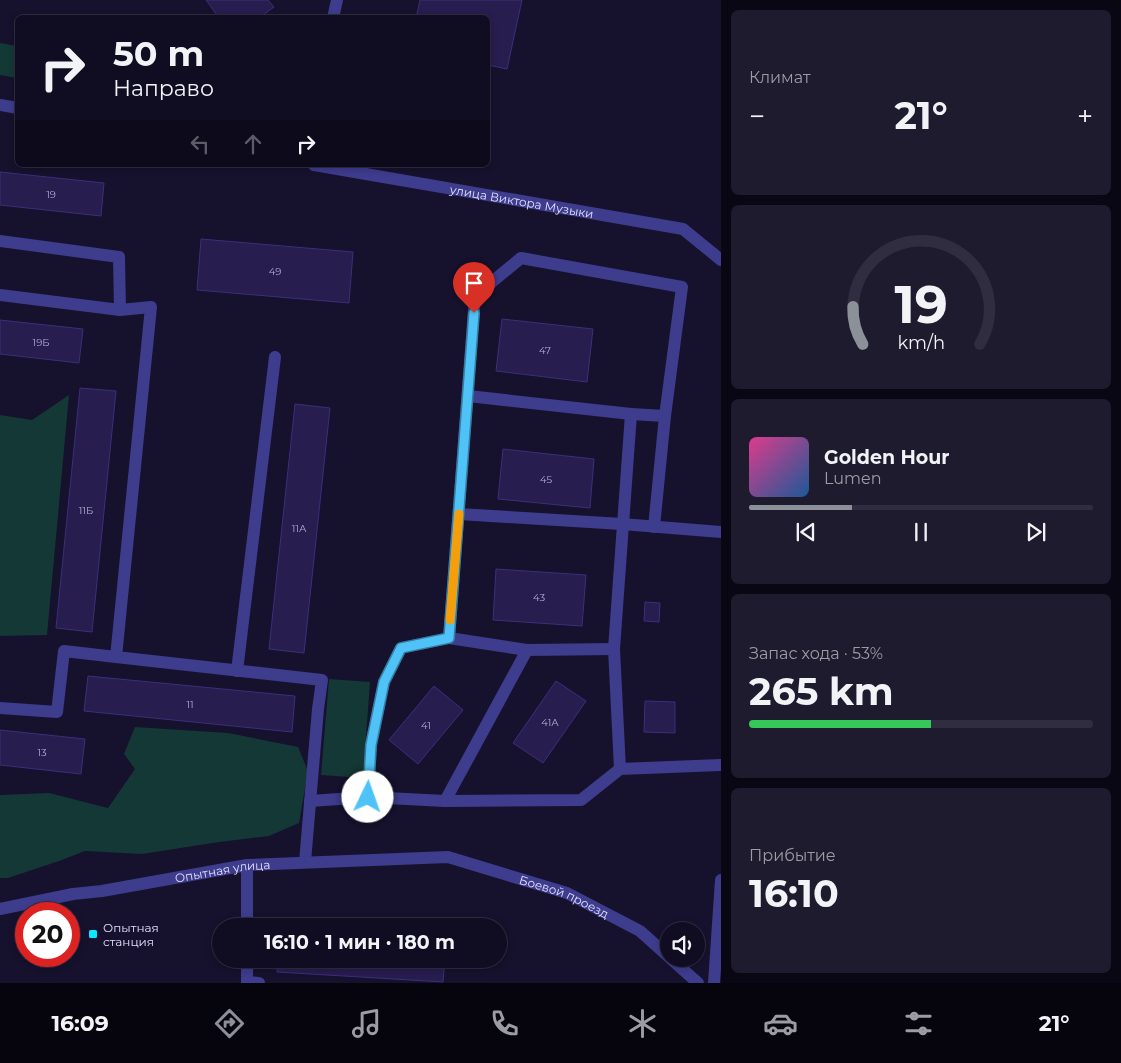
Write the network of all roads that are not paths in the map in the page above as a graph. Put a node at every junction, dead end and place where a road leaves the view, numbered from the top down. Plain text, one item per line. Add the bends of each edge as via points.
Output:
1 (337, 0) edge
2 (334, 15) edge
3 (0, 105) edge
4 (15, 108) edge
5 (326, 167) edge
6 (0, 241) edge
7 (721, 260) edge
8 (0, 295) edge
9 (120, 310) junction
10 (274, 357) dead end
11 (468, 396) junction
12 (630, 414) junction
13 (665, 416) junction
14 (459, 514) junction
15 (622, 524) junction
16 (654, 527) junction
17 (721, 532) edge
18 (449, 638) junction
19 (614, 648) junction
20 (527, 650) junction
21 (116, 657) junction
22 (237, 670) junction
23 (0, 708) edge
24 (721, 760) edge
25 (720, 765) edge
26 (620, 769) junction
27 (721, 774) edge
28 (368, 797) junction
29 (310, 801) junction
30 (445, 801) junction
31 (448, 857) joint
32 (304, 862) junction
33 (247, 865) junction
34 (721, 880) edge
35 (0, 909) edge
36 (247, 918) edge
37 (660, 949) edge
38 (680, 967) edge
39 (248, 968) edge
40 (251, 983) edge
41 (698, 983) edge
42 (714, 983) edge

1 - 2 street
3 - 4 street
5 - 7 street, улица Виктора Музыки via 683,229
6 - 9 street via 119,256
8 - 9 street
9 - 21 street via 151,307
10 - 22 street
11 - 12 street
11 - 13 street via 475,296 521,258 682,287
11 - 14 street
12 - 13 street
12 - 15 street
13 - 16 street
14 - 15 street
14 - 18 street
15 - 16 street
15 - 19 street
16 - 17 street
18 - 20 street
18 - 28 street via 401,648 384,682 371,745
19 - 20 street
19 - 26 street
20 - 30 street
21 - 22 street
21 - 23 street via 64,652 57,712
22 - 29 street via 322,680
24 - 25 street
25 - 26 street
25 - 27 street
26 - 30 street via 581,800
28 - 29 street
28 - 30 street
29 - 32 street
31 - 32 street, Опытная улица
31 - 37 street, Боевой проезд via 567,893 640,931
32 - 33 street, Опытная улица
33 - 35 street, Опытная улица
33 - 36 street
34 - 42 street
38 - 41 street, Боевой проезд
39 - 40 street

